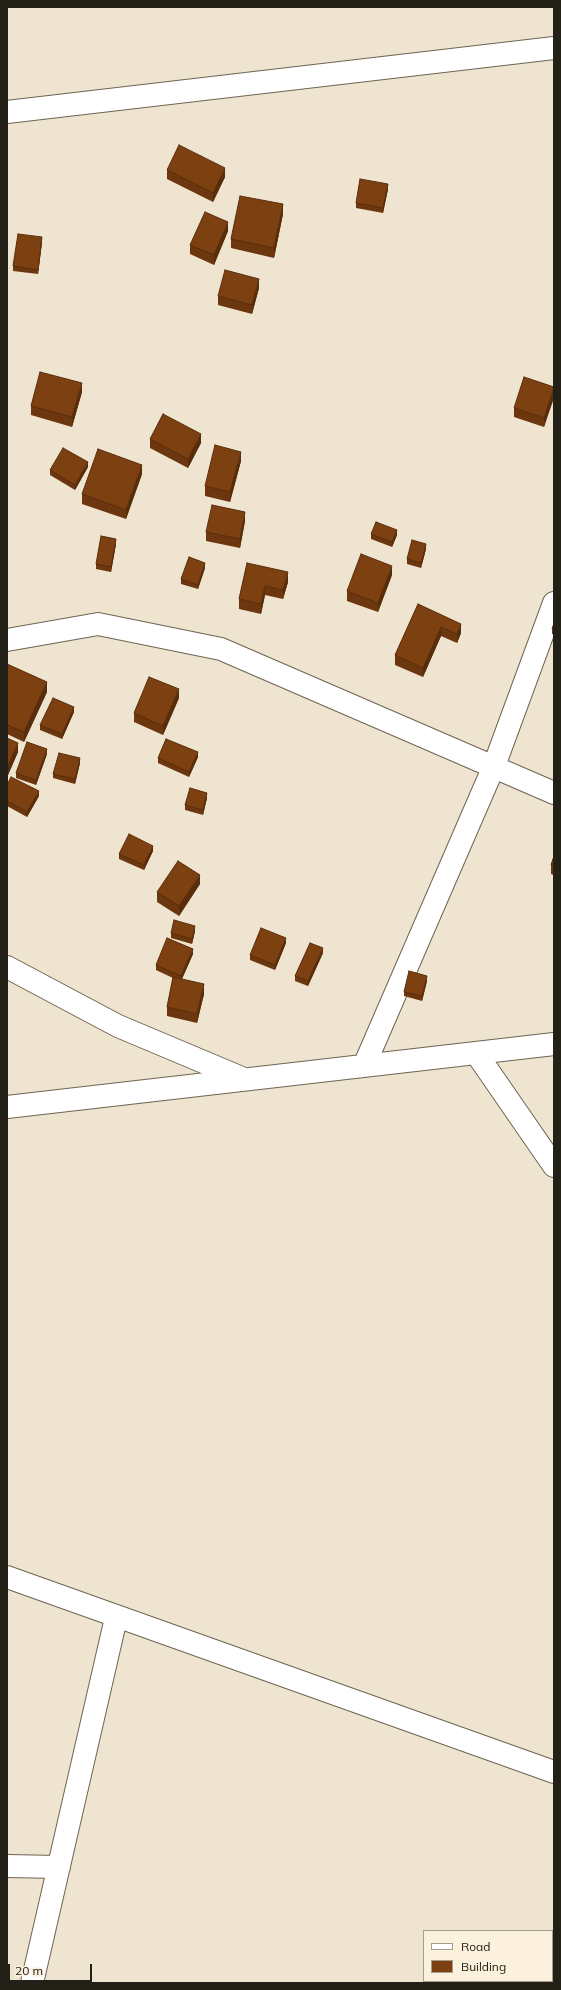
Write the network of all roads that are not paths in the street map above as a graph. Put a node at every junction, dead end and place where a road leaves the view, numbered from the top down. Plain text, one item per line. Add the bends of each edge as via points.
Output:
1 (554, 48) edge
2 (7, 112) edge
3 (554, 603) edge
4 (7, 640) edge
5 (494, 766) junction
6 (548, 784) edge
7 (7, 967) edge
8 (554, 1044) edge
9 (476, 1053) junction
10 (364, 1066) junction
11 (245, 1080) junction
12 (7, 1106) edge
13 (554, 1166) edge
14 (7, 1577) edge
15 (116, 1618) junction
16 (554, 1772) edge
17 (7, 1866) edge
18 (59, 1867) junction
19 (32, 1983) edge

1 - 2 street
3 - 5 street
4 - 5 street via 98,624 221,649
5 - 6 street
5 - 10 street
7 - 11 street via 118,1026
8 - 9 street
9 - 10 street
9 - 13 street
10 - 11 street
11 - 12 street
14 - 15 street
15 - 16 street
15 - 18 street
17 - 18 street
18 - 19 street

